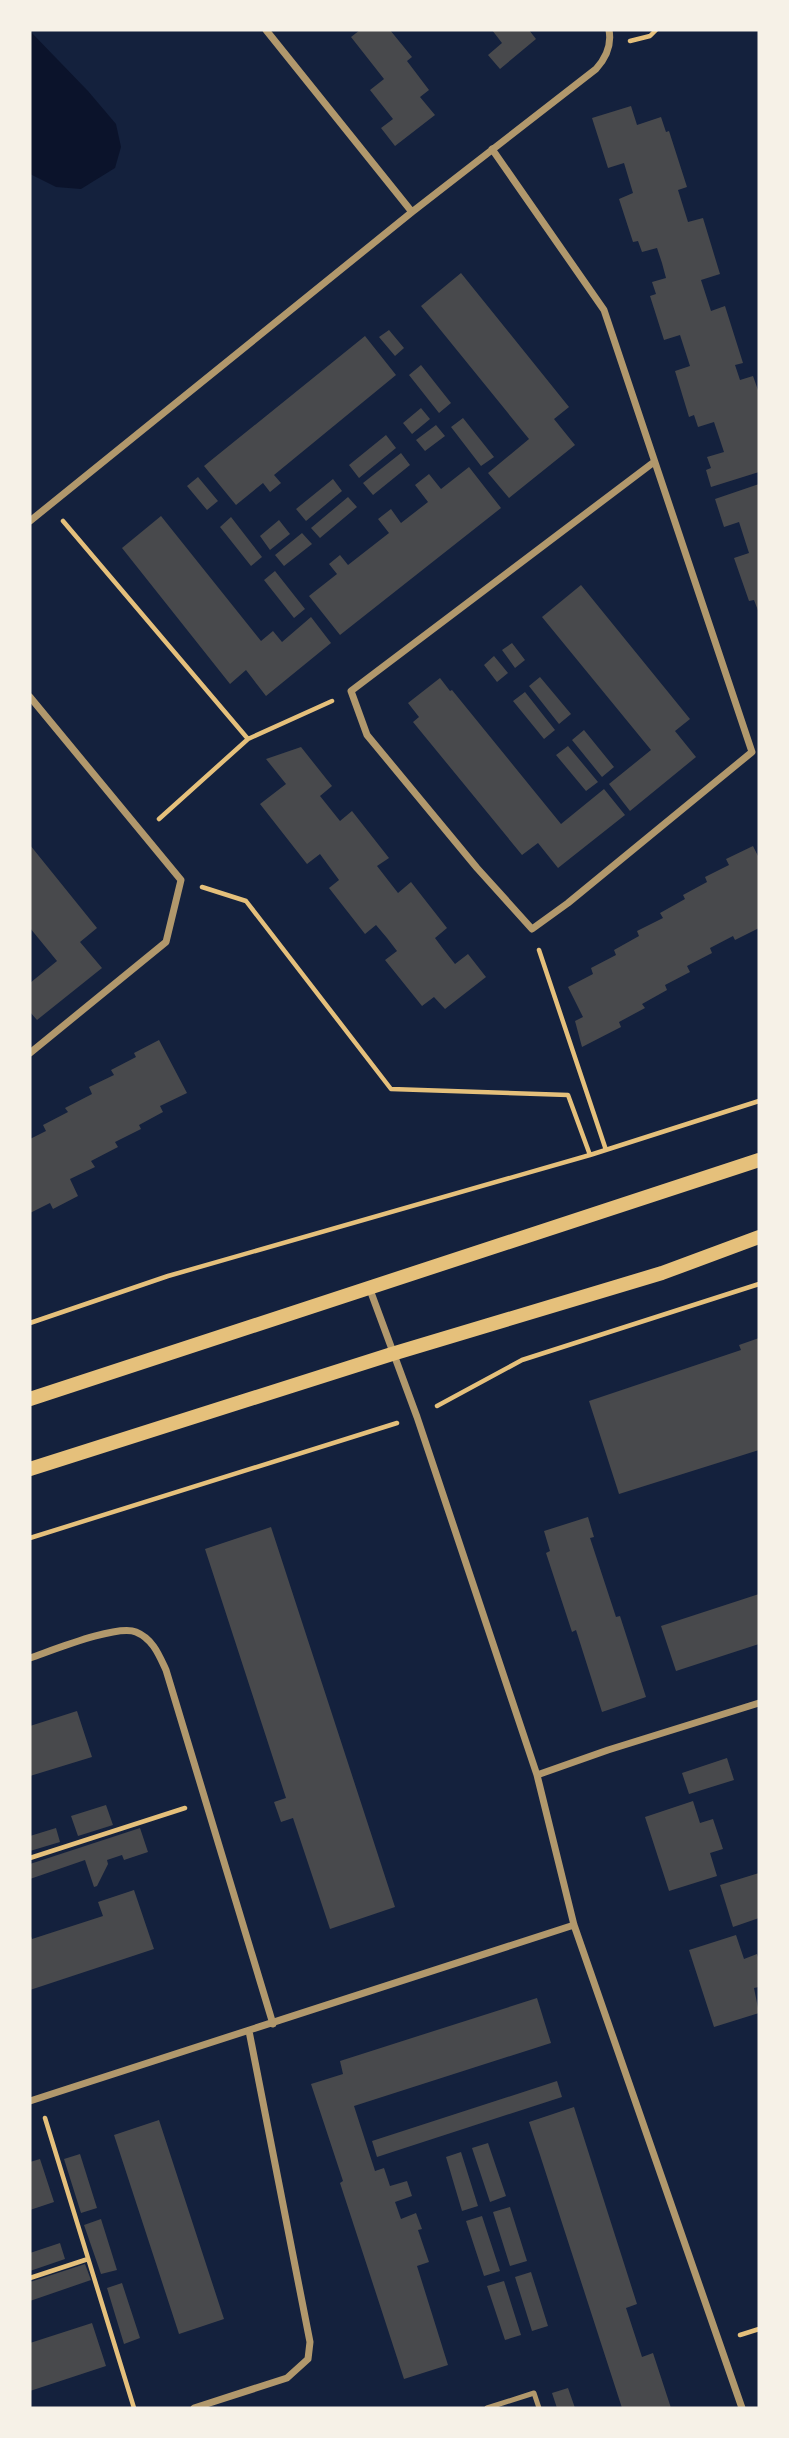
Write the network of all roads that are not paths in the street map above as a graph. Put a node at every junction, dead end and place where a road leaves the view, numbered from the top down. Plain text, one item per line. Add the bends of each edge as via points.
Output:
1 (266, 30) edge
2 (609, 30) edge
3 (492, 149) junction
4 (412, 212) junction
5 (654, 462) junction
6 (30, 521) edge
7 (30, 697) edge
8 (30, 1053) edge
9 (759, 1160) edge
10 (759, 1237) edge
11 (369, 1287) junction
12 (392, 1354) junction
13 (30, 1399) edge
14 (30, 1469) edge
15 (30, 1658) edge
16 (759, 1703) edge
17 (537, 1775) junction
18 (574, 1925) junction
19 (273, 2024) junction
20 (249, 2031) junction
21 (30, 2101) edge
22 (194, 2408) edge
23 (486, 2408) edge
24 (539, 2408) edge
25 (743, 2408) edge

1 - 4 street
2 - 3 street via 609,48 596,69
3 - 4 street
3 - 5 street via 604,310
4 - 6 street
5 - 5 street via 752,752 532,929 367,735 351,691
7 - 8 street via 181,880 166,942
9 - 11 main road
10 - 12 main road via 662,1273
11 - 12 street
11 - 13 main road
12 - 14 main road
12 - 17 street
15 - 19 street via 110,1632 135,1631 154,1646 166,1670
16 - 17 street
17 - 18 street
18 - 19 street
18 - 25 street
19 - 20 street
20 - 21 street
20 - 22 street via 310,2342 308,2359 287,2378
23 - 24 lane via 534,2393

